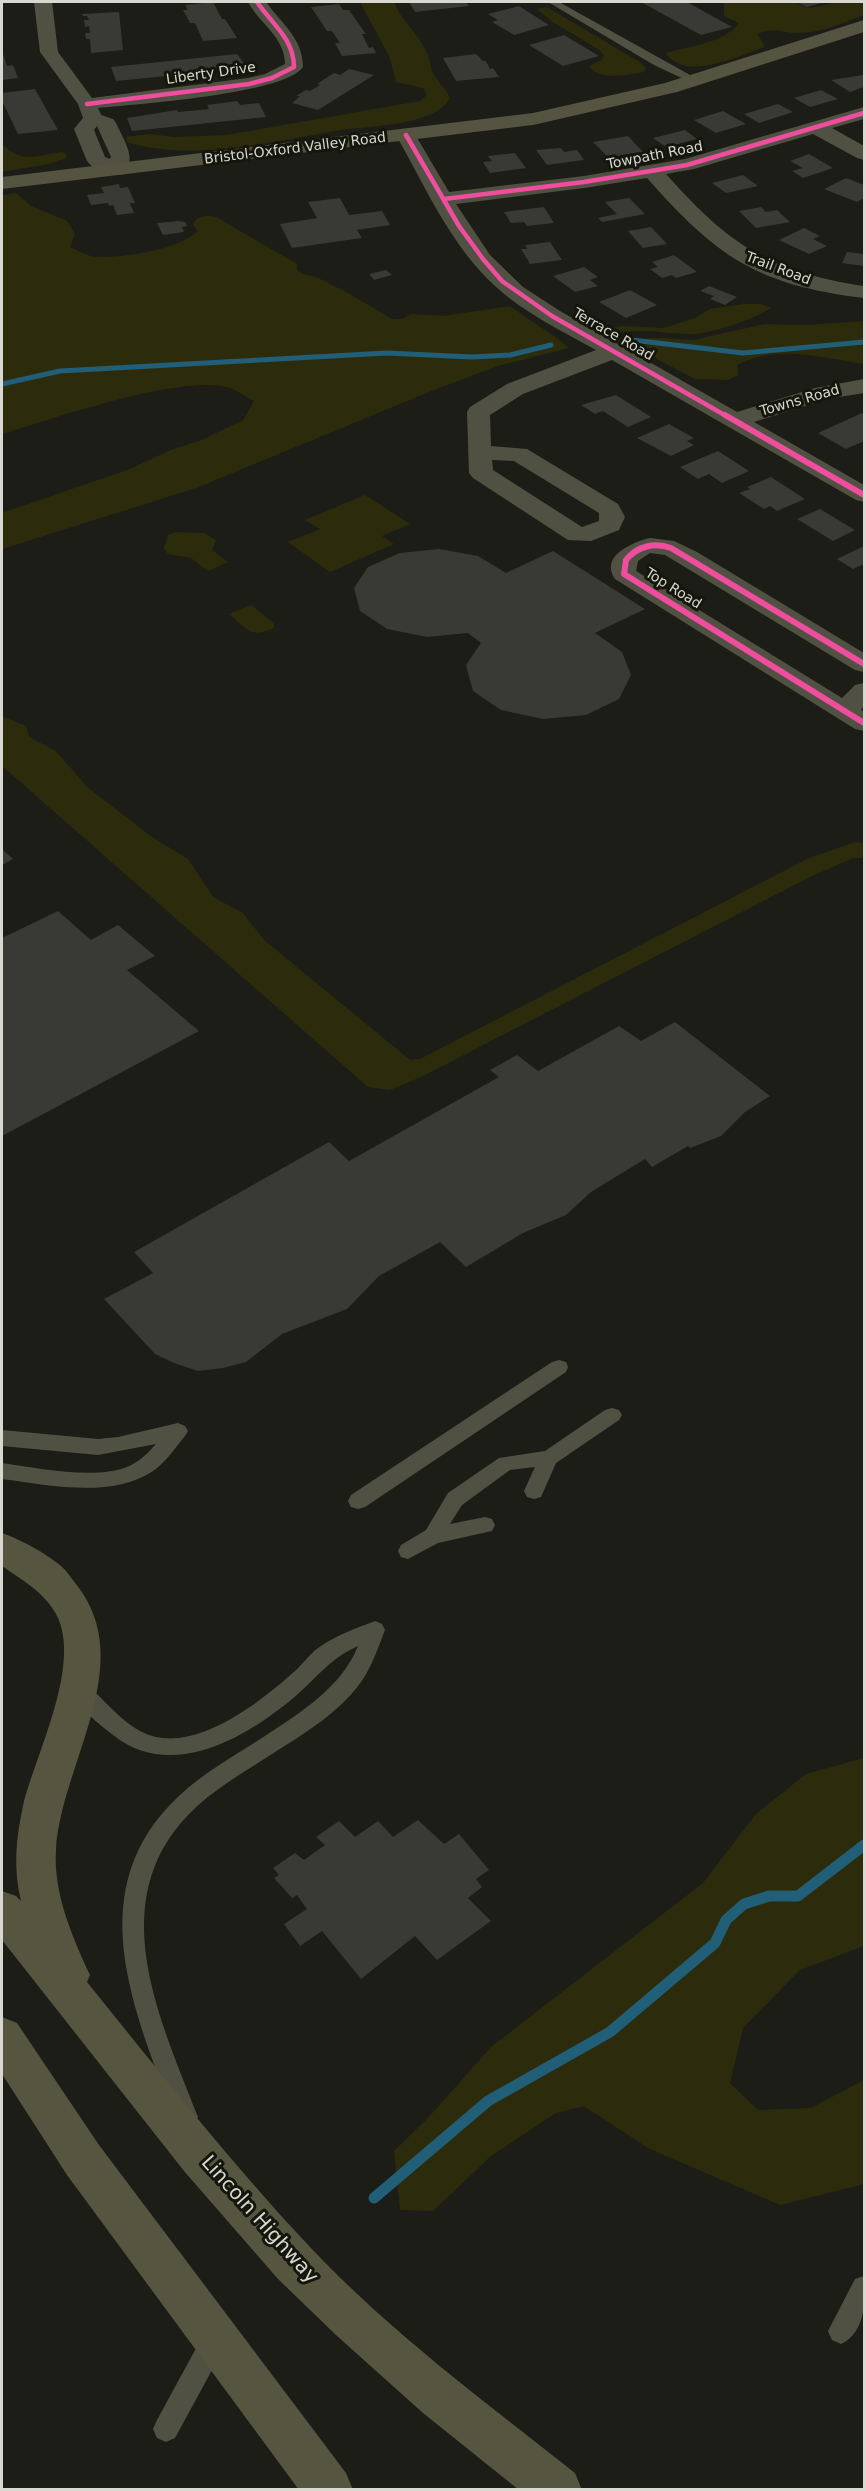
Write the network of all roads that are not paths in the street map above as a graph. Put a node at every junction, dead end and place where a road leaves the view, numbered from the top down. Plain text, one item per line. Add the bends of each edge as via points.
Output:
1 (43, 2) edge
2 (257, 2) edge
3 (553, 2) edge
4 (864, 26) edge
5 (694, 81) junction
6 (90, 111) junction
7 (864, 112) edge
8 (817, 128) junction
9 (406, 135) junction
10 (864, 154) edge
11 (118, 170) junction
12 (653, 172) junction
13 (2, 183) edge
14 (444, 199) junction
15 (864, 292) edge
16 (615, 351) junction
17 (864, 386) edge
18 (736, 420) junction
19 (480, 453) junction
20 (864, 495) edge
21 (864, 664) edge
22 (864, 691) edge
23 (855, 717) edge
24 (559, 1367) dead end
25 (612, 1415) dead end
26 (2, 1438) edge
27 (549, 1458) junction
28 (2, 1471) edge
29 (534, 1491) dead end
30 (358, 1501) dead end
31 (485, 1525) dead end
32 (433, 1536) junction
33 (2, 1548) edge
34 (408, 1551) dead end
35 (79, 1690) junction
36 (2, 1909) edge
37 (88, 2018) junction
38 (2, 2037) edge
39 (200, 2156) junction
40 (864, 2288) edge
41 (841, 2331) dead end
42 (216, 2337) junction
43 (166, 2428) dead end
44 (330, 2490) edge
45 (558, 2490) edge

1 - 6 street via 49,52
2 - 6 street, Liberty Drive via 296,55 294,66 285,73 249,84
3 - 5 lane
4 - 5 main road, Bristol-Oxford Valley Road
5 - 9 main road, Bristol-Oxford Valley Road via 532,119
6 - 11 street via 84,129 97,161
7 - 8 street, Towpath Road
8 - 10 street
8 - 12 street, Towpath Road
9 - 11 main road, Bristol-Oxford Valley Road
9 - 14 street, Terrace Road
11 - 13 main road, Bristol-Oxford Valley Road
12 - 14 street, Towpath Road
12 - 15 street, Trail Road via 715,237 741,255 805,280
14 - 16 street, Terrace Road via 497,276 552,315
16 - 18 street, Terrace Road
16 - 19 street via 516,389 478,412
17 - 18 street, Towns Road via 823,393
18 - 20 street, Terrace Road
19 - 19 street via 481,472 577,535 591,534 610,525 613,517 609,509 519,454
21 - 23 street, Top Road via 665,546 635,551 622,565 624,574
22 - 23 street, Top Road
24 - 30 lane
25 - 27 lane
26 - 28 lane via 98,1448 178,1431 147,1466 127,1476 70,1478
27 - 29 lane
27 - 32 lane via 506,1463 454,1499
31 - 32 lane
32 - 34 lane
33 - 35 main road via 41,1570 70,1602 82,1636
35 - 37 main road via 40,1818 36,1849 44,1913
35 - 39 lane via 135,1738 170,1748 190,1746 226,1732 281,1695 328,1652 375,1630 356,1672 330,1700 178,1810 149,1848 140,1869 131,1923 142,1996
36 - 37 main road, Lincoln Highway
37 - 39 main road, Lincoln Highway
38 - 42 main road via 83,2160
39 - 45 main road, Lincoln Highway via 294,2263 352,2319 440,2396
40 - 41 lane
42 - 43 lane
42 - 44 main road

